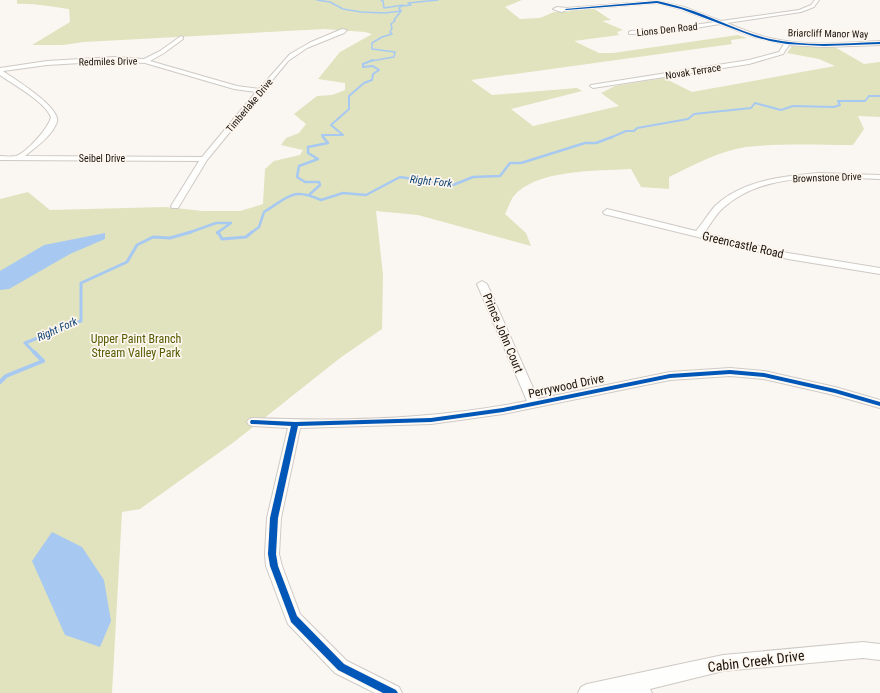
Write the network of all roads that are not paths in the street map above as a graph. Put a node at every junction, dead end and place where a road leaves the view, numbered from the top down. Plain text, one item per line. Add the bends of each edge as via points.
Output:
1 (817, 0) edge
2 (566, 9) dead end
3 (720, 23) junction
4 (344, 30) dead end
5 (631, 33) dead end
6 (181, 38) dead end
7 (787, 43) junction
8 (880, 43) edge
9 (145, 61) junction
10 (0, 71) edge
11 (593, 86) dead end
12 (261, 91) junction
13 (0, 158) edge
14 (18, 158) junction
15 (204, 159) junction
16 (880, 177) edge
17 (175, 206) dead end
18 (607, 212) dead end
19 (698, 235) junction
20 (880, 271) edge
21 (482, 284) dead end
22 (534, 404) junction
23 (880, 404) edge
24 (253, 422) dead end
25 (295, 424) junction
26 (880, 652) edge
27 (641, 688) edge
28 (393, 693) edge
29 (587, 693) edge

1 - 3 street, Lions Den Road via 813,6 800,11
2 - 3 street, Briarcliff Manor Way via 657,2 682,8
3 - 5 street, Lions Den Road
3 - 7 street, Briarcliff Manor Way via 756,36
4 - 12 street, Timberlake Drive via 292,54
6 - 9 street
7 - 8 street, Briarcliff Manor Way
7 - 11 street, Novak Terrace via 781,53 749,62
9 - 10 street, Redmiles Drive via 114,59 47,63
9 - 12 street, Redmiles Drive via 236,88
10 - 14 street via 39,100 55,116 50,129
12 - 15 street, Timberlake Drive
13 - 14 street, Seibel Drive
14 - 15 street, Seibel Drive
15 - 17 street, Timberlake Drive
16 - 19 street, Brownstone Drive via 814,176 766,183 743,191 722,204
18 - 19 street, Greencastle Road
19 - 20 street, Greencastle Road via 788,256
21 - 22 street, Prince John Court
22 - 23 street, Perrywood Drive via 670,376 730,372 764,375
22 - 25 street, Perrywood Drive via 431,420
24 - 25 street, Perrywood Drive
25 - 28 street via 274,518 272,554 276,573 294,619 341,667
26 - 27 street, Cabin Creek Drive via 863,650 723,663
27 - 29 street, Cabin Creek Drive

